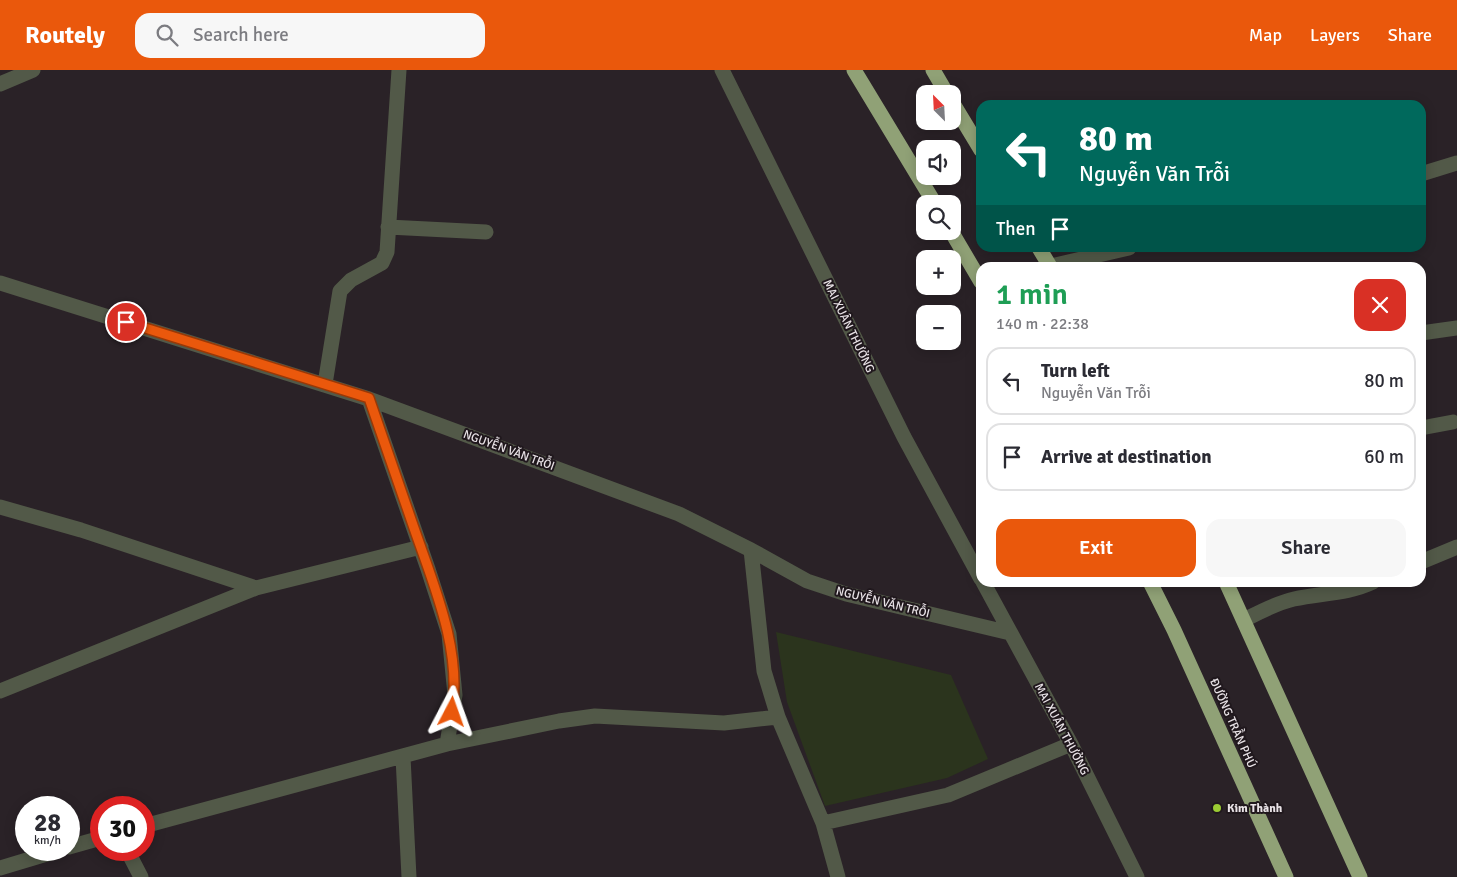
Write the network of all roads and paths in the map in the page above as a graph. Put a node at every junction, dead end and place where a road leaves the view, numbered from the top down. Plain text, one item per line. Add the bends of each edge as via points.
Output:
1 (33, 70) edge
2 (399, 70) edge
3 (722, 70) edge
4 (854, 70) edge
5 (933, 70) edge
6 (0, 84) edge
7 (942, 85) edge
8 (961, 117) edge
9 (976, 142) edge
10 (1457, 163) edge
11 (1426, 172) edge
12 (930, 195) edge
13 (388, 227) junction
14 (486, 232) dead end
15 (956, 240) edge
16 (1113, 252) edge
17 (1072, 262) edge
18 (976, 274) edge
19 (0, 283) edge
20 (1457, 328) edge
21 (1426, 332) edge
22 (325, 384) junction
23 (369, 398) junction
24 (1453, 422) dead end
25 (1426, 427) edge
26 (0, 507) edge
27 (421, 547) junction
28 (1457, 547) edge
29 (751, 550) junction
30 (1426, 560) edge
31 (976, 570) edge
32 (985, 587) edge
33 (1152, 587) edge
34 (1228, 587) edge
35 (1364, 587) edge
36 (256, 588) junction
37 (1244, 620) junction
38 (1010, 633) junction
39 (0, 691) edge
40 (778, 717) junction
41 (447, 744) junction
42 (1071, 744) junction
43 (403, 757) junction
44 (155, 823) edge
45 (823, 823) junction
46 (23, 861) edge
47 (133, 861) edge
48 (0, 868) edge
49 (141, 877) edge
50 (409, 877) edge
51 (838, 877) edge
52 (1138, 877) edge
53 (1286, 877) edge
54 (1360, 877) edge

1 - 6 street
2 - 13 street
3 - 31 street, MAI XUÂN THƯỞNG via 904,437
4 - 12 highway
5 - 7 highway
8 - 9 highway
10 - 11 street
13 - 14 street
13 - 22 street via 387,252 382,263 351,280 340,291
15 - 18 highway
16 - 17 street
19 - 22 street, NGUYỄN VĂN TRỖI
20 - 21 street
22 - 23 street, NGUYỄN VĂN TRỖI
23 - 27 street
23 - 29 street, NGUYỄN VĂN TRỖI via 679,514
24 - 25 street
26 - 36 street via 81,530
27 - 36 street
27 - 41 street via 449,634 455,695
28 - 30 street
29 - 38 street, NGUYỄN VĂN TRỖI via 807,580 846,594
29 - 40 street via 764,671
32 - 38 street, MAI XUÂN THƯỞNG
33 - 53 highway, ĐƯỜNG TRẦN PHÚ
34 - 37 highway
35 - 37 street via 1279,603
36 - 39 street
37 - 54 highway
38 - 42 street, MAI XUÂN THƯỞNG
40 - 41 street via 724,723 595,716
40 - 45 street
41 - 43 street
42 - 45 street via 948,795
42 - 52 street, MAI XUÂN THƯỞNG
43 - 44 street
43 - 50 street
45 - 51 street
46 - 48 street
47 - 49 street

